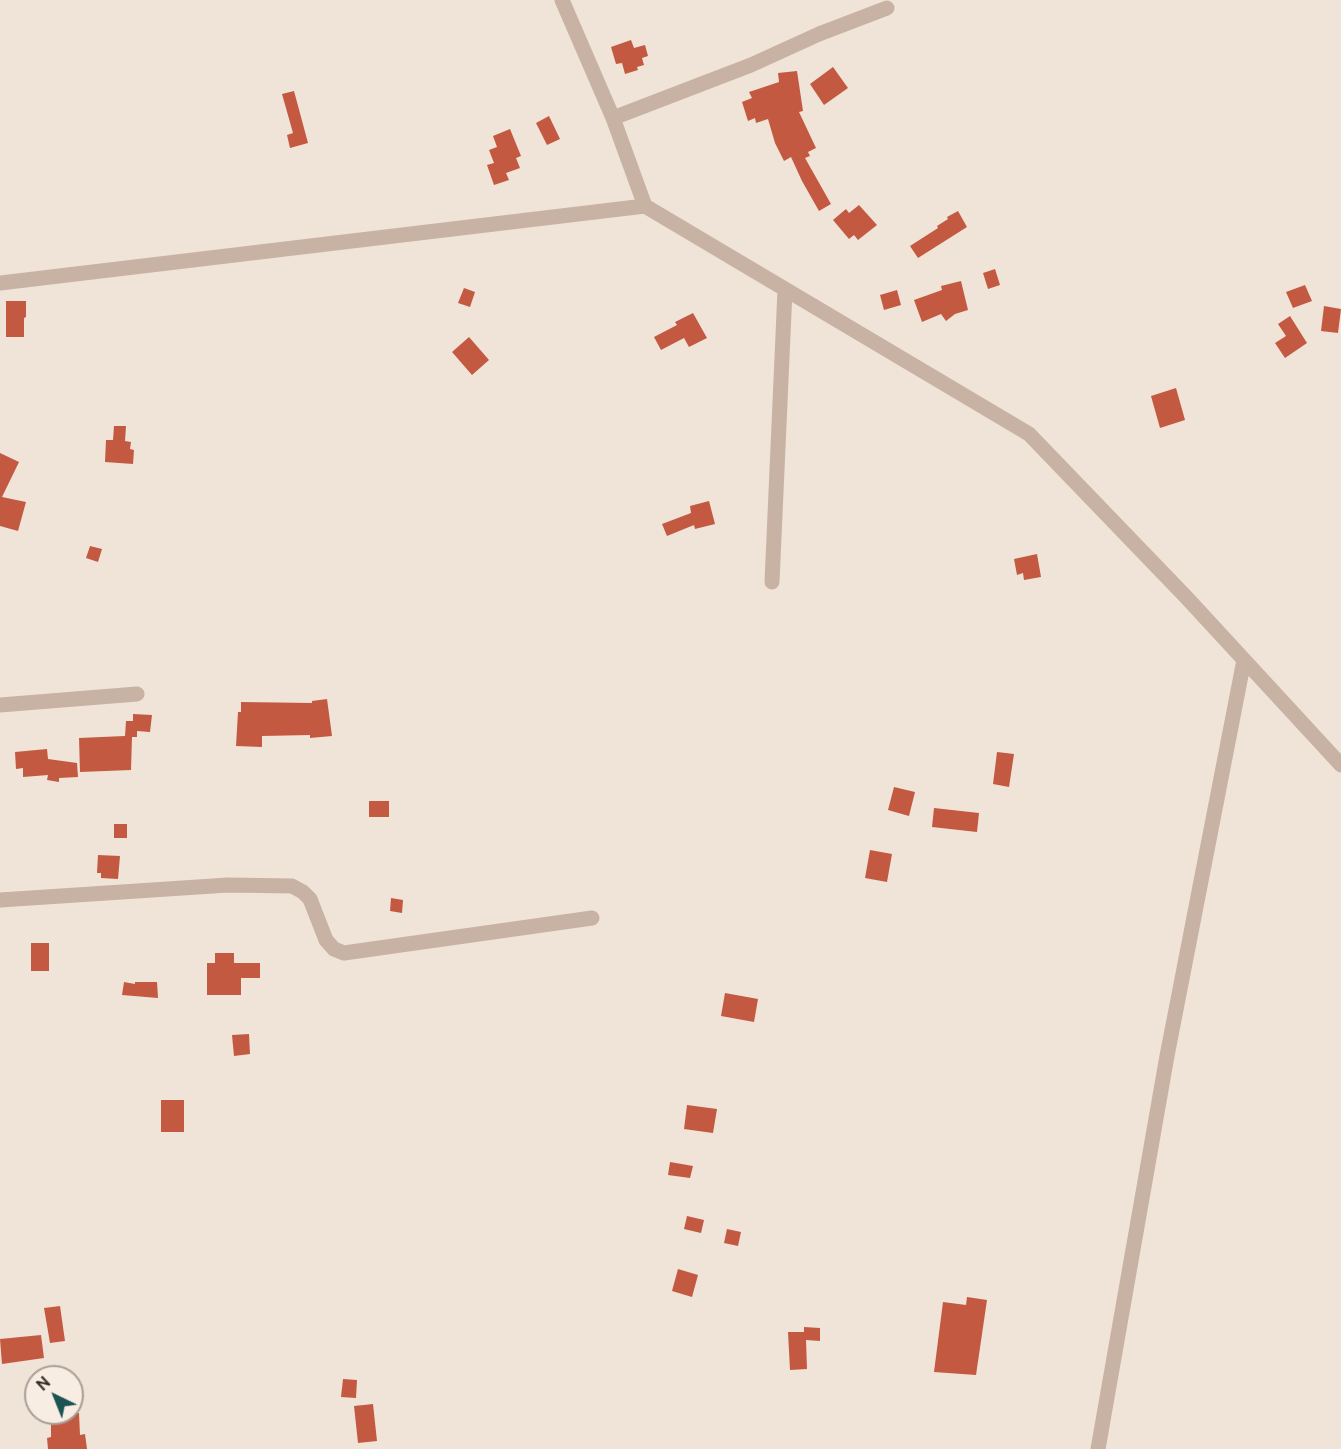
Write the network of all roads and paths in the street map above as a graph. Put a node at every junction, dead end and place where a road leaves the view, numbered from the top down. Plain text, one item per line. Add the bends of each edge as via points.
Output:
1 (567, 1) edge
2 (887, 8) dead end
3 (613, 118) junction
4 (645, 206) junction
5 (0, 283) edge
6 (785, 290) junction
7 (772, 582) dead end
8 (1244, 660) junction
9 (137, 694) dead end
10 (0, 705) edge
11 (1341, 765) edge
12 (0, 900) edge
13 (592, 918) dead end
14 (1098, 1449) edge

1 - 3 street
2 - 3 street
3 - 4 street
4 - 5 street
4 - 6 street
6 - 7 street
6 - 8 street via 1029,434
8 - 11 street
8 - 14 street
9 - 10 street
12 - 13 street via 228,885 292,886 310,899 326,940 344,953

